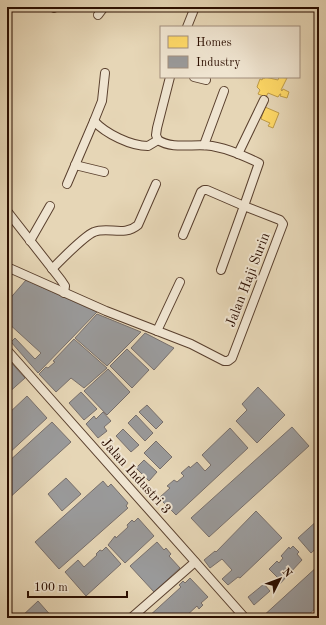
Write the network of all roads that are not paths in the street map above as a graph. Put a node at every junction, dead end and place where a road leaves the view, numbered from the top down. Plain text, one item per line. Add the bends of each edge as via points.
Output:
1 (104, 7) edge
2 (194, 7) edge
3 (98, 16) dead end
4 (187, 26) edge
5 (105, 73) dead end
6 (170, 78) edge
7 (198, 78) edge
8 (206, 80) dead end
9 (224, 90) dead end
10 (264, 100) dead end
11 (94, 121) junction
12 (158, 140) junction
13 (204, 145) junction
14 (238, 154) junction
15 (75, 165) junction
16 (104, 172) dead end
17 (67, 184) dead end
18 (156, 184) dead end
19 (50, 206) dead end
20 (244, 206) junction
21 (7, 211) edge
22 (183, 235) dead end
23 (30, 241) junction
24 (7, 267) edge
25 (52, 269) junction
26 (221, 270) dead end
27 (180, 282) dead end
28 (64, 293) junction
29 (157, 331) junction
30 (7, 350) edge
31 (195, 562) junction
32 (131, 618) edge
33 (245, 618) edge

1 - 3 street
2 - 4 street
5 - 11 street via 102,100
6 - 12 street via 157,128
7 - 8 street
9 - 13 street
10 - 14 street
11 - 12 street via 106,132 130,142 148,146
11 - 15 street
12 - 13 street via 171,145
13 - 14 street
14 - 20 street via 259,163
15 - 16 street
15 - 17 street
18 - 25 street via 134,229 96,231
19 - 23 street
20 - 22 street via 204,190
20 - 26 street
20 - 29 street, Jalan Haji Surin via 280,220 283,224 232,358 224,361 191,344
21 - 23 street
23 - 25 street
24 - 28 street, Jalan Haji Surin
25 - 28 street via 64,284
27 - 29 street
28 - 29 street, Jalan Haji Surin
30 - 31 street, Jalan Industri 3
31 - 32 street
31 - 33 street, Jalan Industri 3

